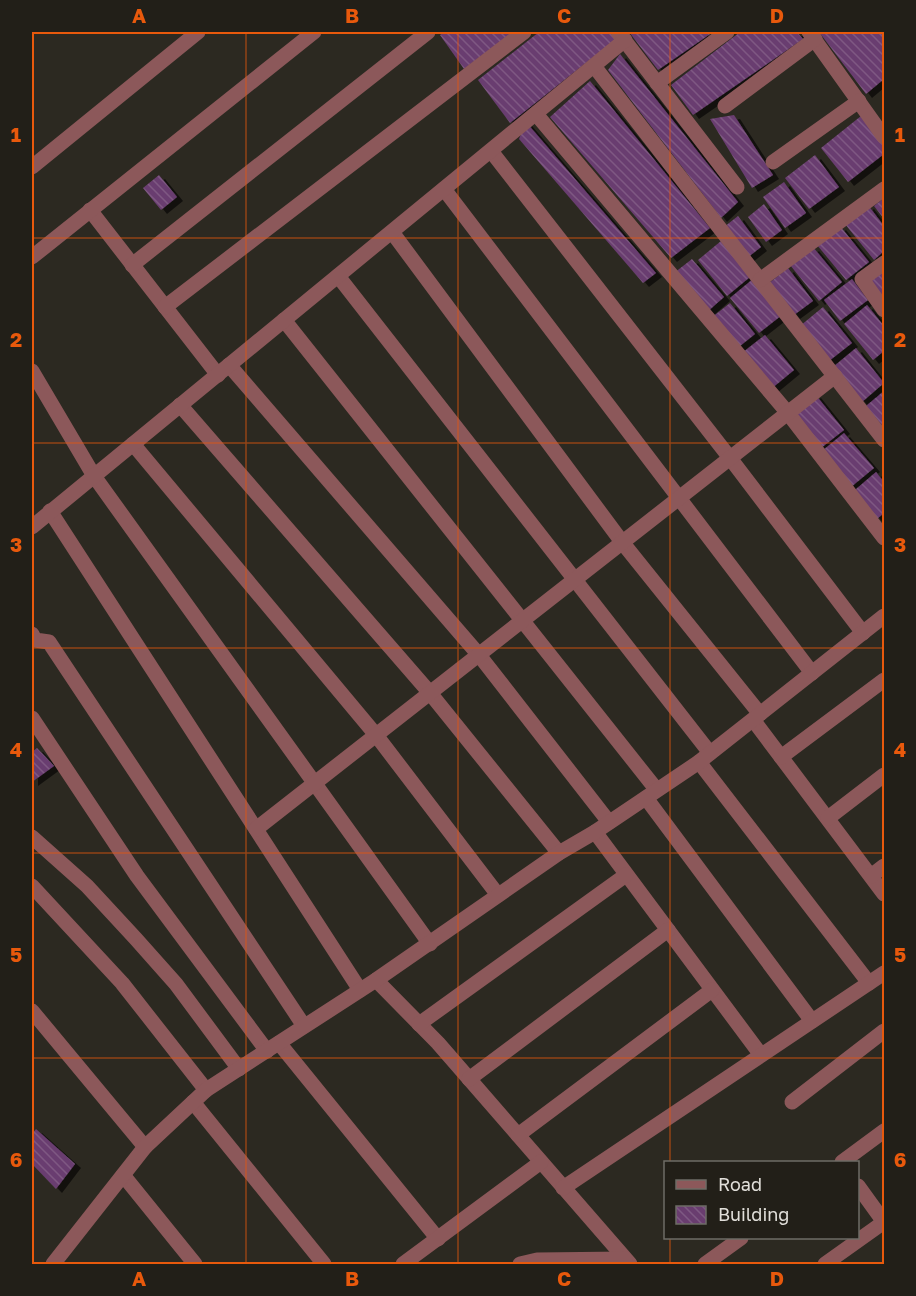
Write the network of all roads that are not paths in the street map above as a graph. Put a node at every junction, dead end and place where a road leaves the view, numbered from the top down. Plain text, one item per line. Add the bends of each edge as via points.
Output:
1 (198, 32) edge
2 (314, 32) edge
3 (428, 32) edge
4 (524, 32) edge
5 (727, 32) edge
6 (812, 35) edge
7 (621, 36) edge
8 (594, 66) junction
9 (657, 83) junction
10 (859, 101) junction
11 (725, 106) dead end
12 (536, 114) junction
13 (885, 137) edge
14 (491, 151) junction
15 (773, 162) dead end
16 (32, 167) edge
17 (737, 187) dead end
18 (444, 189) junction
19 (885, 189) edge
20 (90, 210) junction
21 (392, 232) junction
22 (32, 257) edge
23 (885, 263) edge
24 (132, 265) junction
25 (338, 276) junction
26 (760, 280) junction
27 (165, 307) junction
28 (885, 310) edge
29 (284, 320) junction
30 (32, 370) edge
31 (223, 370) junction
32 (835, 376) junction
33 (180, 405) junction
34 (788, 412) junction
35 (885, 440) edge
36 (133, 444) junction
37 (730, 458) junction
38 (94, 476) junction
39 (677, 499) junction
40 (50, 512) junction
41 (32, 527) edge
42 (885, 538) edge
43 (622, 542) junction
44 (573, 580) junction
45 (885, 616) edge
46 (523, 620) junction
47 (863, 633) junction
48 (32, 634) edge
49 (478, 655) junction
50 (812, 674) junction
51 (885, 680) edge
52 (430, 693) junction
53 (32, 718) edge
54 (757, 718) junction
55 (376, 735) junction
56 (705, 757) junction
57 (781, 757) junction
58 (885, 775) edge
59 (316, 782) junction
60 (651, 793) junction
61 (828, 818) junction
62 (609, 822) junction
63 (256, 829) junction
64 (595, 832) junction
65 (32, 837) edge
66 (559, 853) junction
67 (885, 866) edge
68 (627, 875) junction
69 (871, 876) junction
70 (32, 886) edge
71 (885, 894) edge
72 (498, 895) junction
73 (668, 930) junction
74 (430, 944) junction
75 (885, 973) edge
76 (376, 980) junction
77 (869, 983) junction
78 (360, 990) junction
79 (712, 990) junction
80 (32, 1011) edge
81 (812, 1021) junction
82 (419, 1024) junction
83 (304, 1026) junction
84 (885, 1031) edge
85 (273, 1047) junction
86 (761, 1056) junction
87 (239, 1069) junction
88 (469, 1079) junction
89 (206, 1090) junction
90 (193, 1102) junction
91 (792, 1102) dead end
92 (885, 1131) edge
93 (518, 1135) junction
94 (145, 1147) junction
95 (843, 1161) edge
96 (541, 1162) junction
97 (123, 1175) junction
98 (859, 1186) edge
99 (563, 1188) junction
100 (884, 1222) edge
101 (438, 1239) junction
102 (740, 1239) edge
103 (627, 1262) edge
104 (53, 1264) edge
105 (195, 1264) edge
106 (324, 1264) edge
107 (403, 1264) edge
108 (520, 1264) edge
109 (705, 1264) edge
110 (825, 1264) edge

1 - 16 street
2 - 20 street
3 - 24 street
4 - 27 street
5 - 9 street
6 - 10 street
6 - 11 street
7 - 8 street
7 - 9 street
8 - 12 street
8 - 26 street
9 - 17 street
10 - 13 street
10 - 15 street
12 - 14 street
12 - 34 street
14 - 18 street
14 - 37 street
18 - 21 street
18 - 39 street
19 - 26 street
20 - 22 street
20 - 24 street
21 - 25 street
21 - 43 street
23 - 28 street via 862,279
24 - 27 street
25 - 29 street
25 - 44 street
26 - 32 street
27 - 31 street
29 - 31 street
29 - 46 street
30 - 38 street
31 - 33 street
31 - 49 street
32 - 34 street
32 - 35 street
33 - 36 street
33 - 52 street
34 - 37 street
34 - 42 street
36 - 38 street
36 - 55 street
37 - 39 street
37 - 47 street
38 - 40 street
38 - 59 street
39 - 43 street
39 - 50 street
40 - 41 street
40 - 63 street
43 - 44 street
43 - 54 street
44 - 46 street
44 - 56 street
45 - 47 street
46 - 49 street
46 - 60 street
47 - 50 street
48 - 83 street via 35,640 49,642
49 - 52 street
49 - 62 street
50 - 54 street
51 - 57 street
52 - 55 street
52 - 66 street
53 - 85 street via 137,876
54 - 56 street
54 - 57 street
55 - 59 street
55 - 72 street
56 - 60 street
56 - 77 street
57 - 61 street
58 - 61 street
59 - 63 street
59 - 74 street
60 - 62 street
60 - 81 street
61 - 69 street
62 - 64 street
63 - 78 street
64 - 66 street
64 - 68 street
65 - 87 street via 87,886 143,946
66 - 72 street
67 - 69 street
68 - 73 street
68 - 82 street
69 - 71 street
70 - 89 street via 122,983
72 - 74 street
73 - 79 street
73 - 88 street
74 - 76 street
75 - 77 street
76 - 78 street
76 - 82 street
77 - 81 street
78 - 83 street
79 - 86 street
79 - 93 street
80 - 94 street
81 - 86 street
82 - 88 street
83 - 85 street
84 - 91 street
85 - 87 street
85 - 101 street
86 - 99 street
87 - 89 street
88 - 93 street
89 - 90 street
90 - 94 street
90 - 106 street
92 - 95 street
93 - 96 street
94 - 97 street
96 - 99 street
96 - 101 street
97 - 104 street
97 - 105 street
98 - 100 street
99 - 103 street
100 - 110 street
101 - 107 street
102 - 109 street
103 - 108 street via 537,1260

